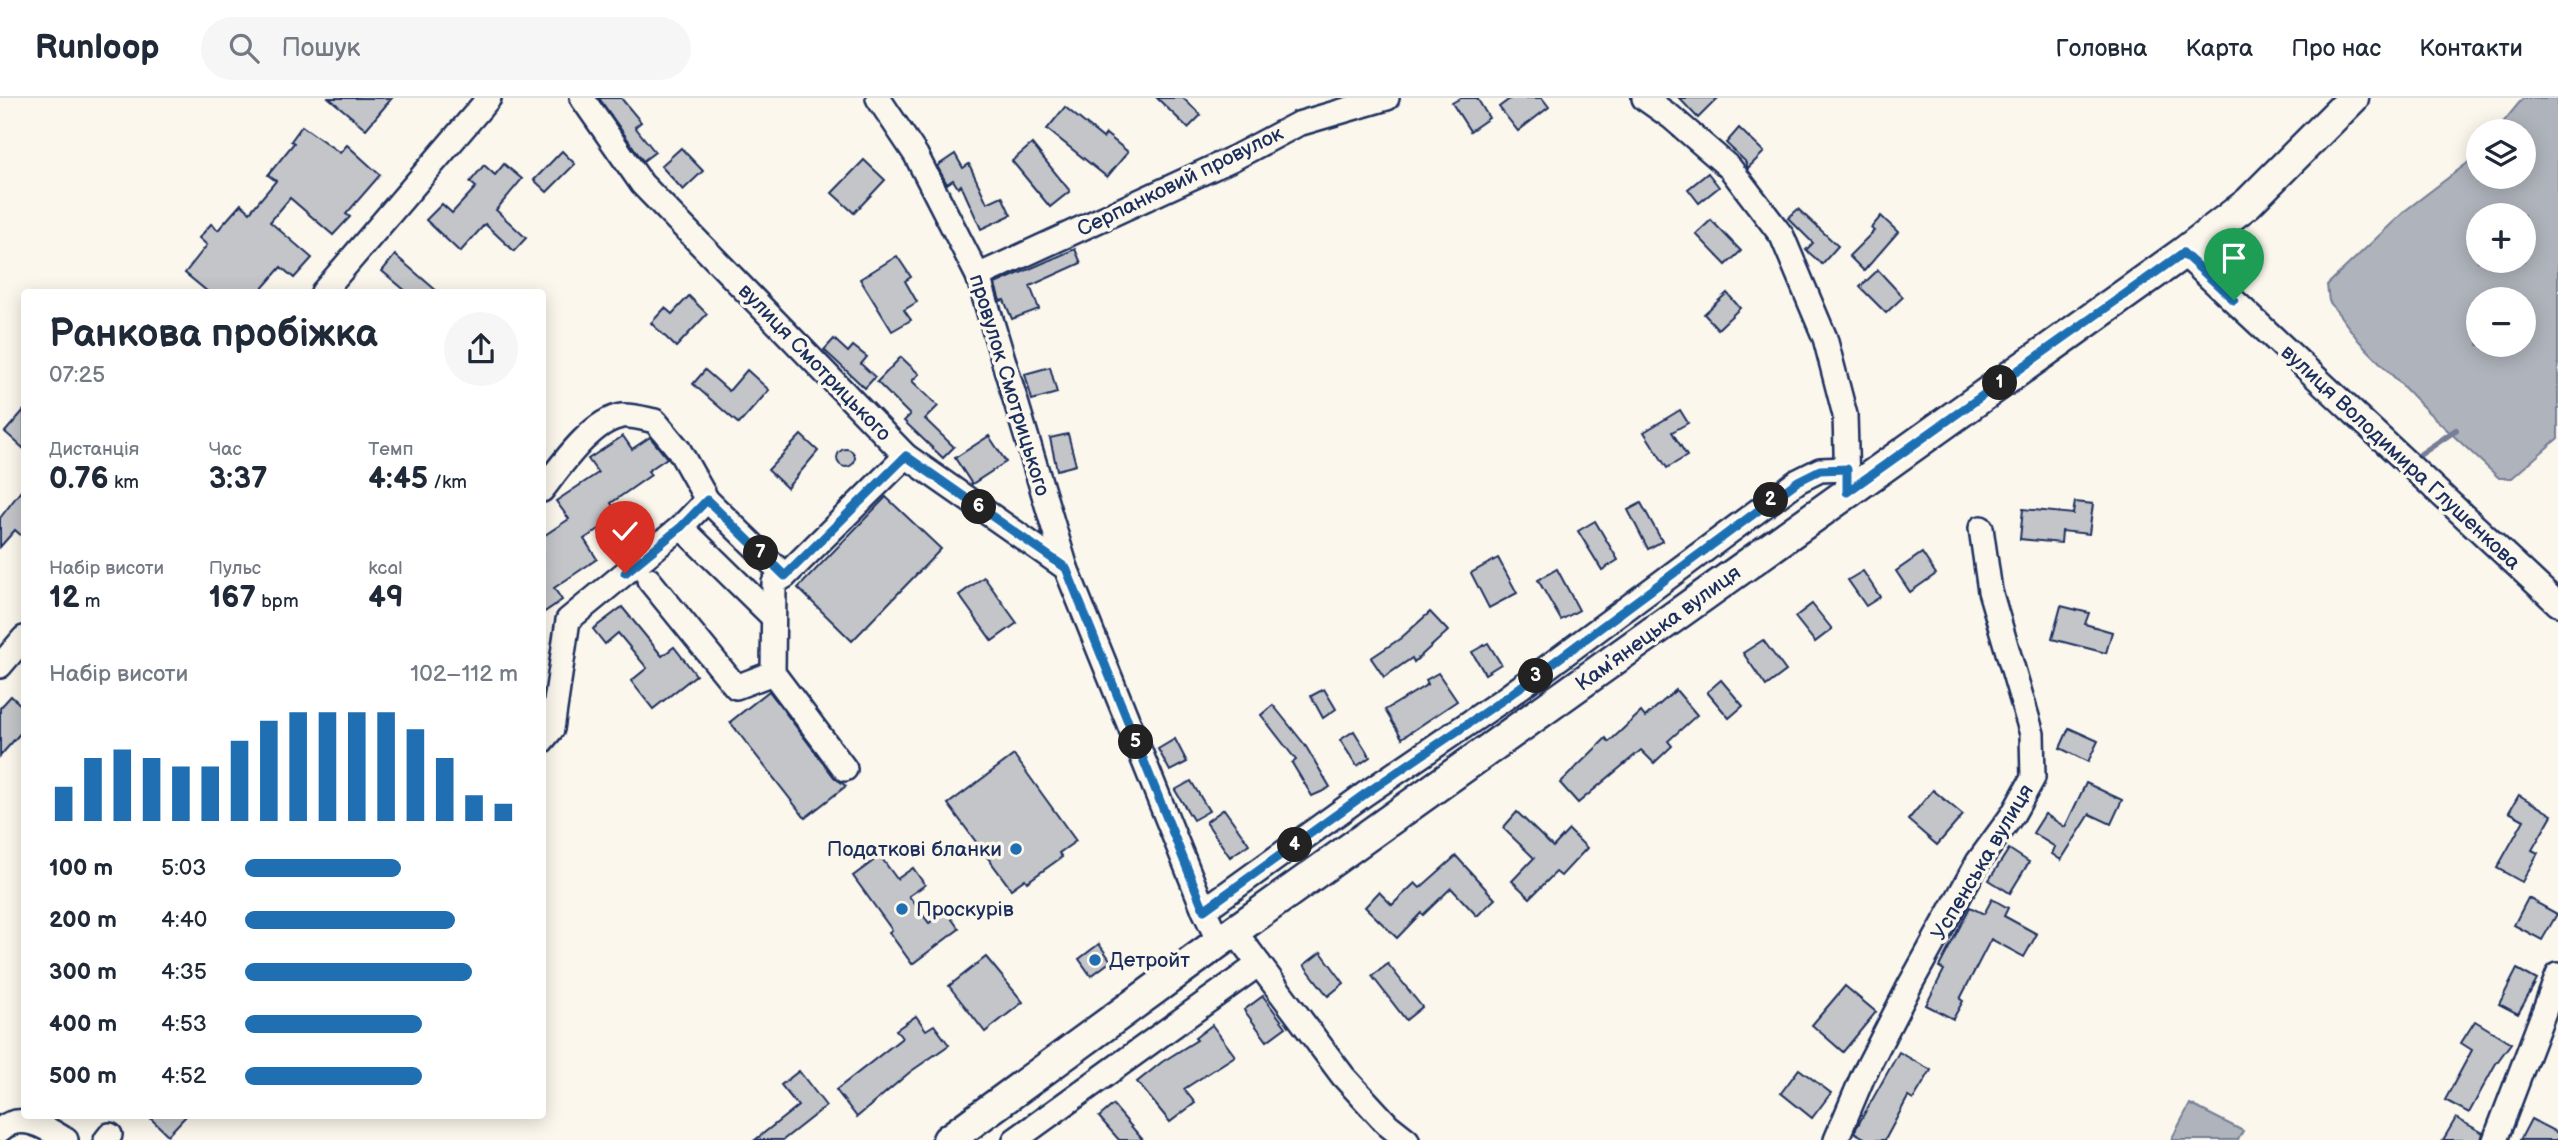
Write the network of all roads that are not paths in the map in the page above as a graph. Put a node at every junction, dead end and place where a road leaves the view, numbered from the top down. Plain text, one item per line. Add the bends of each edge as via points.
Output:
1 (489, 98) edge
2 (582, 98) edge
3 (878, 98) edge
4 (1387, 98) edge
5 (1644, 98) edge
6 (2353, 98) edge
7 (2183, 253) junction
8 (978, 276) junction
9 (326, 289) edge
10 (906, 456) junction
11 (1847, 480) junction
12 (546, 485) edge
13 (707, 500) junction
14 (681, 527) junction
15 (1981, 528) dead end
16 (1066, 568) junction
17 (785, 576) junction
18 (649, 580) dead end
19 (2558, 604) edge
20 (773, 617) junction
21 (21, 642) edge
22 (0, 666) edge
23 (773, 673) junction
24 (546, 736) edge
25 (845, 769) dead end
26 (1204, 910) junction
27 (1227, 937) junction
28 (1259, 964) junction
29 (2558, 975) edge
30 (0, 1130) edge
31 (66, 1140) edge
32 (948, 1140) edge
33 (1015, 1140) edge
34 (1407, 1140) edge
35 (1836, 1140) edge
36 (2496, 1140) edge

1 - 9 street
2 - 10 street, вулиця Смотрицького via 642,184
3 - 8 street, провулок Смотрицького via 916,155
4 - 8 street, Серпанковий провулок via 1298,124
5 - 11 street via 1730,168 1782,236 1825,338 1845,415
6 - 7 main road, Камʼянецька вулиця via 2248,203
7 - 11 main road, Камʼянецька вулиця
7 - 19 street, вулиця Володимира Глушенкова
8 - 16 street, провулок Смотрицького
10 - 16 street, вулиця Смотрицького
10 - 17 street
11 - 26 street via 1820,470 1798,481 1507,697
11 - 27 main road, Камʼянецька вулиця
12 - 13 street via 580,442 622,416 655,421 679,450
13 - 14 street
13 - 17 street
14 - 20 street
14 - 24 street via 568,620 552,729
15 - 35 street, Успенська вулиця via 1990,591 2032,734 2033,778 1978,862 1910,983
16 - 26 street
17 - 20 street via 774,583
18 - 23 street via 736,687
20 - 23 street
21 - 22 street
23 - 25 street
26 - 27 street
27 - 28 street
27 - 32 main road, Камʼянецька вулиця
28 - 33 street
28 - 34 street via 1343,1076
29 - 36 street
30 - 31 street via 6,1125 39,1123

